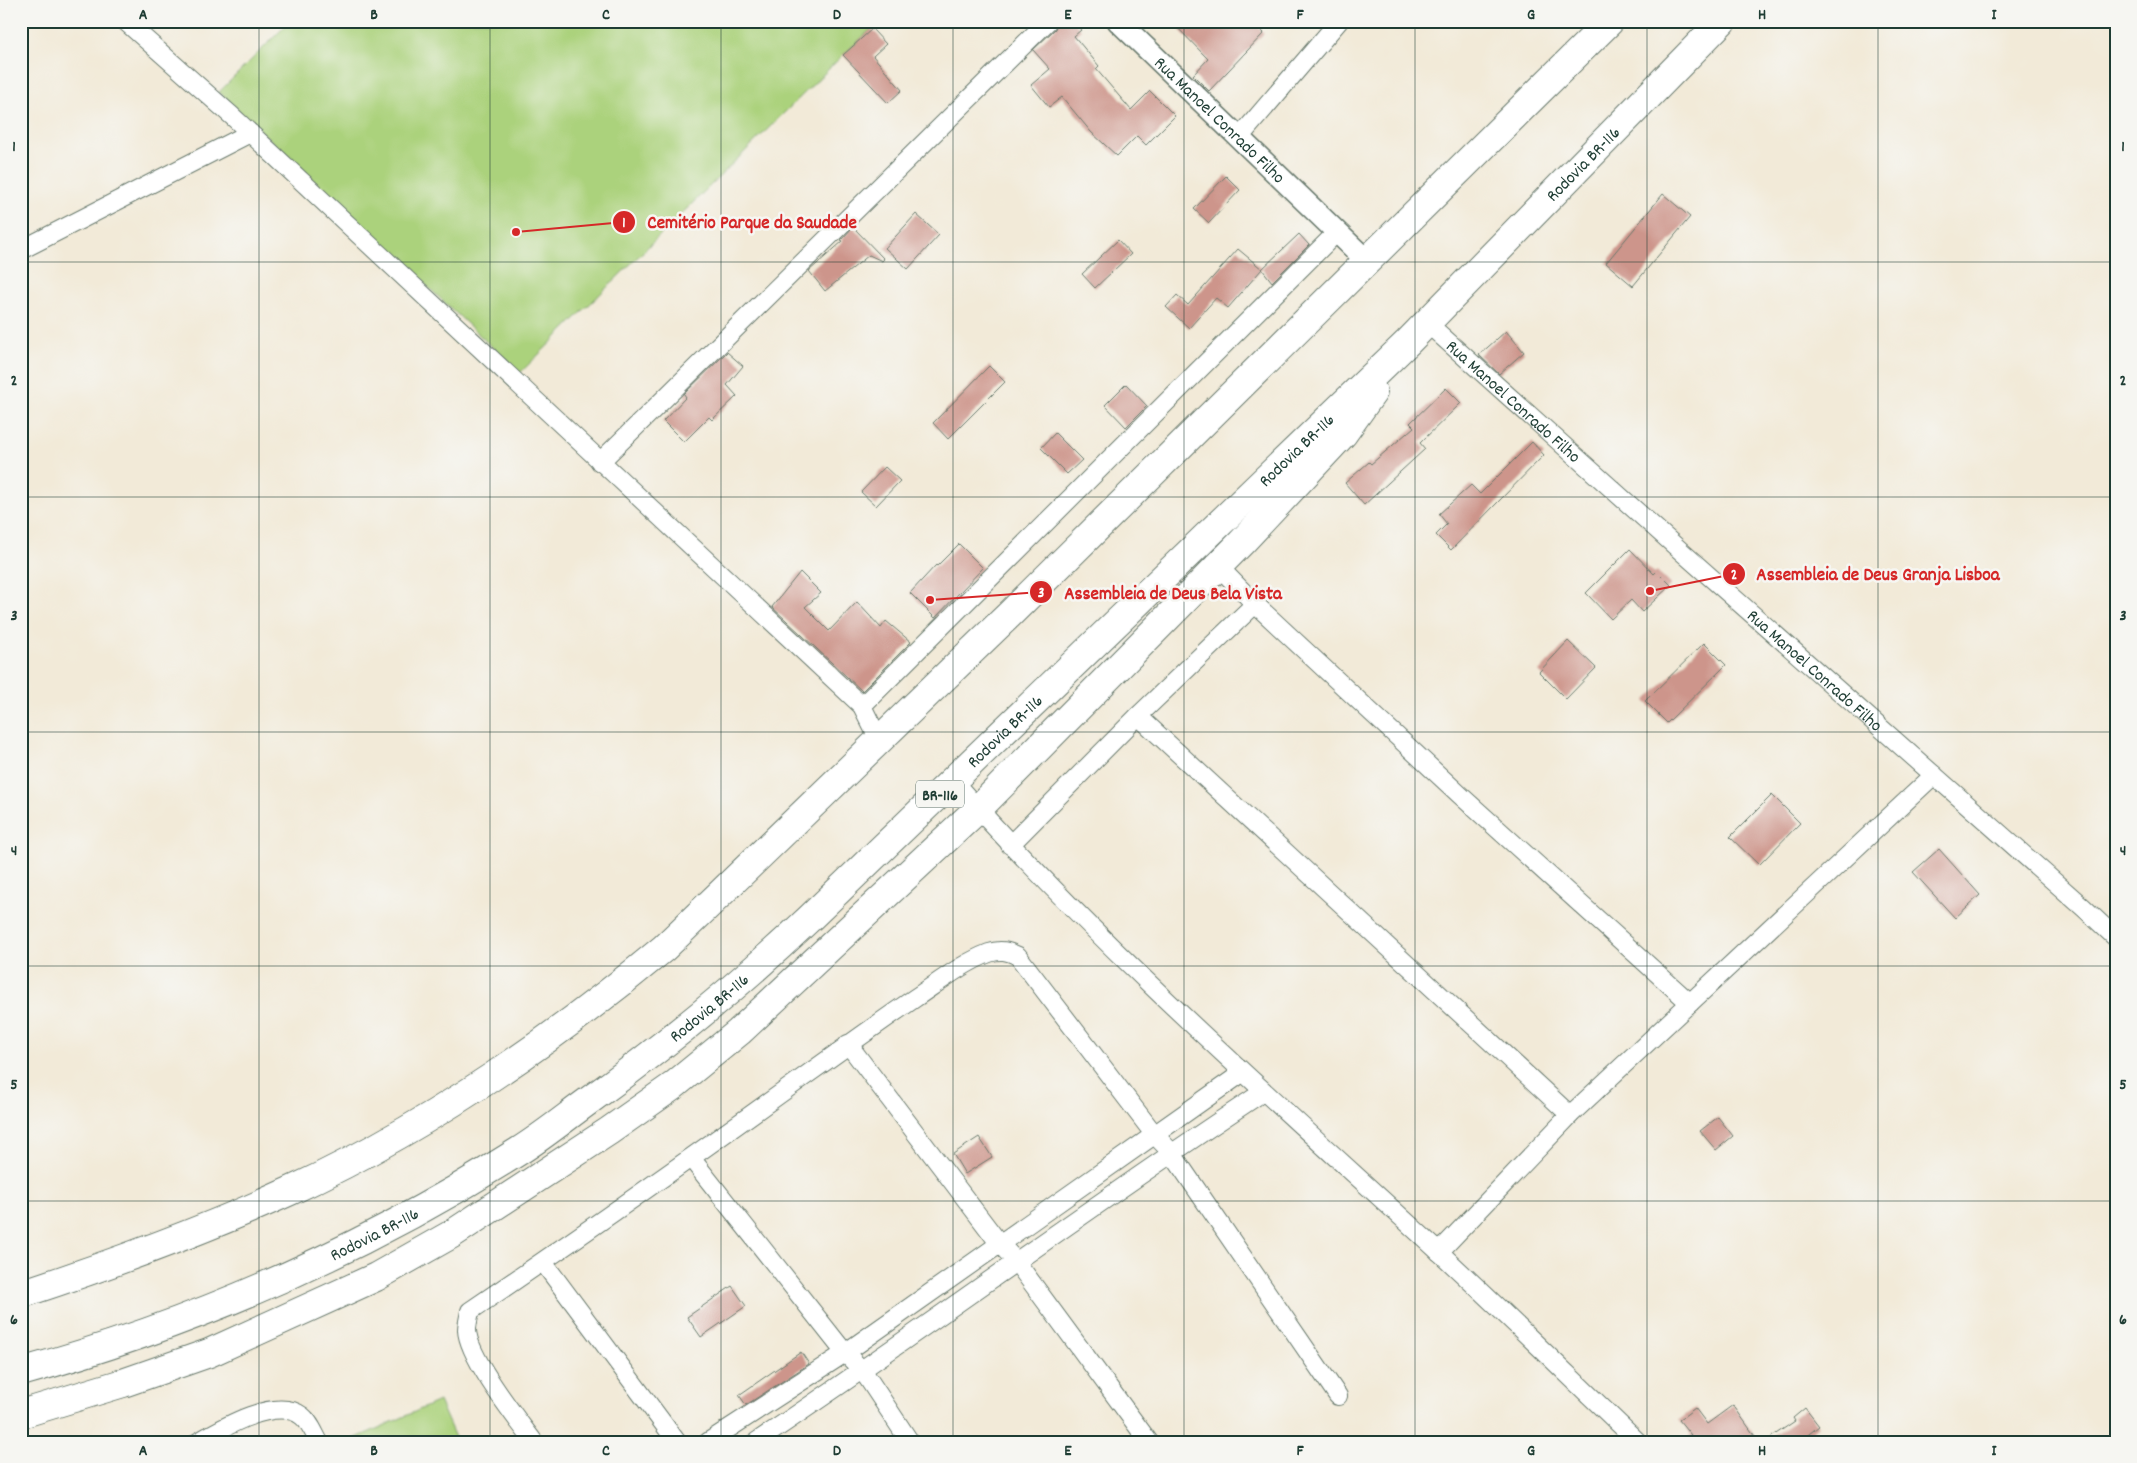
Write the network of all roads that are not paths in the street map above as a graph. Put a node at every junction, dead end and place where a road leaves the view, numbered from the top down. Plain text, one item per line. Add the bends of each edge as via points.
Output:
1 (125, 21) edge
2 (1048, 21) edge
3 (1118, 21) edge
4 (1339, 21) edge
5 (1610, 21) edge
6 (1722, 21) edge
7 (250, 132) junction
8 (1239, 138) junction
9 (1336, 233) junction
10 (21, 250) edge
11 (1366, 261) junction
12 (1426, 322) junction
13 (1408, 342) junction
14 (600, 462) junction
15 (1218, 566) junction
16 (1255, 604) junction
17 (862, 706) junction
18 (1138, 716) junction
19 (879, 740) junction
20 (1934, 775) junction
21 (953, 781) junction
22 (978, 809) junction
23 (1010, 845) junction
24 (2116, 938) edge
25 (1690, 1003) junction
26 (848, 1044) junction
27 (1242, 1073) junction
28 (1263, 1092) junction
29 (1570, 1115) junction
30 (1154, 1134) junction
31 (1171, 1152) junction
32 (692, 1158) junction
33 (999, 1243) junction
34 (1439, 1252) junction
35 (1015, 1260) junction
36 (543, 1262) junction
37 (21, 1294) edge
38 (845, 1353) junction
39 (863, 1371) junction
40 (21, 1372) edge
41 (1338, 1396) dead end
42 (21, 1414) edge
43 (198, 1442) edge
44 (319, 1442) edge
45 (534, 1442) edge
46 (677, 1442) edge
47 (708, 1442) edge
48 (756, 1442) edge
49 (910, 1442) edge
50 (1150, 1442) edge
51 (1638, 1442) edge

1 - 7 street
2 - 14 street
3 - 8 street, Rua Manoel Conrado Filho
4 - 8 street
5 - 11 highway
6 - 12 highway, Rodovia BR-116 / BR-116
7 - 10 street
7 - 14 street
8 - 9 street, Rua Manoel Conrado Filho
9 - 11 street, Rua Manoel Conrado Filho
9 - 17 street
11 - 19 highway
12 - 13 highway, Rodovia BR-116 / BR-116
12 - 20 street, Rua Manoel Conrado Filho
13 - 15 highway via 1343,434
13 - 21 highway, Rodovia BR-116 / BR-116
14 - 17 street
15 - 16 street
15 - 22 highway
16 - 18 street
16 - 25 street
17 - 19 street
18 - 23 street
18 - 29 street
19 - 37 highway via 664,948 615,988 473,1088 402,1131 290,1191 187,1235
20 - 24 street, Rua Manoel Conrado Filho
20 - 25 street
21 - 22 street
21 - 40 highway, Rodovia BR-116 / BR-116 via 730,991 621,1078 521,1150 427,1206 327,1258 170,1326 92,1353
22 - 23 street
22 - 42 highway via 739,1032 673,1086 452,1234 376,1277 209,1353
23 - 27 street
25 - 29 street
26 - 30 street via 961,968 991,953 1009,951 1018,956
26 - 32 street
26 - 33 street
27 - 28 street
27 - 30 street
28 - 31 street
28 - 34 street
29 - 34 street
30 - 31 street
30 - 33 street
31 - 35 street
31 - 41 street
32 - 36 street
32 - 38 street
33 - 35 street
33 - 38 street
34 - 51 street
35 - 39 street
35 - 50 street
36 - 45 street via 470,1311 467,1331 471,1345 495,1388
36 - 46 street
38 - 39 street
38 - 47 street
39 - 48 street
39 - 49 street
43 - 44 street via 249,1417 283,1409 302,1416

